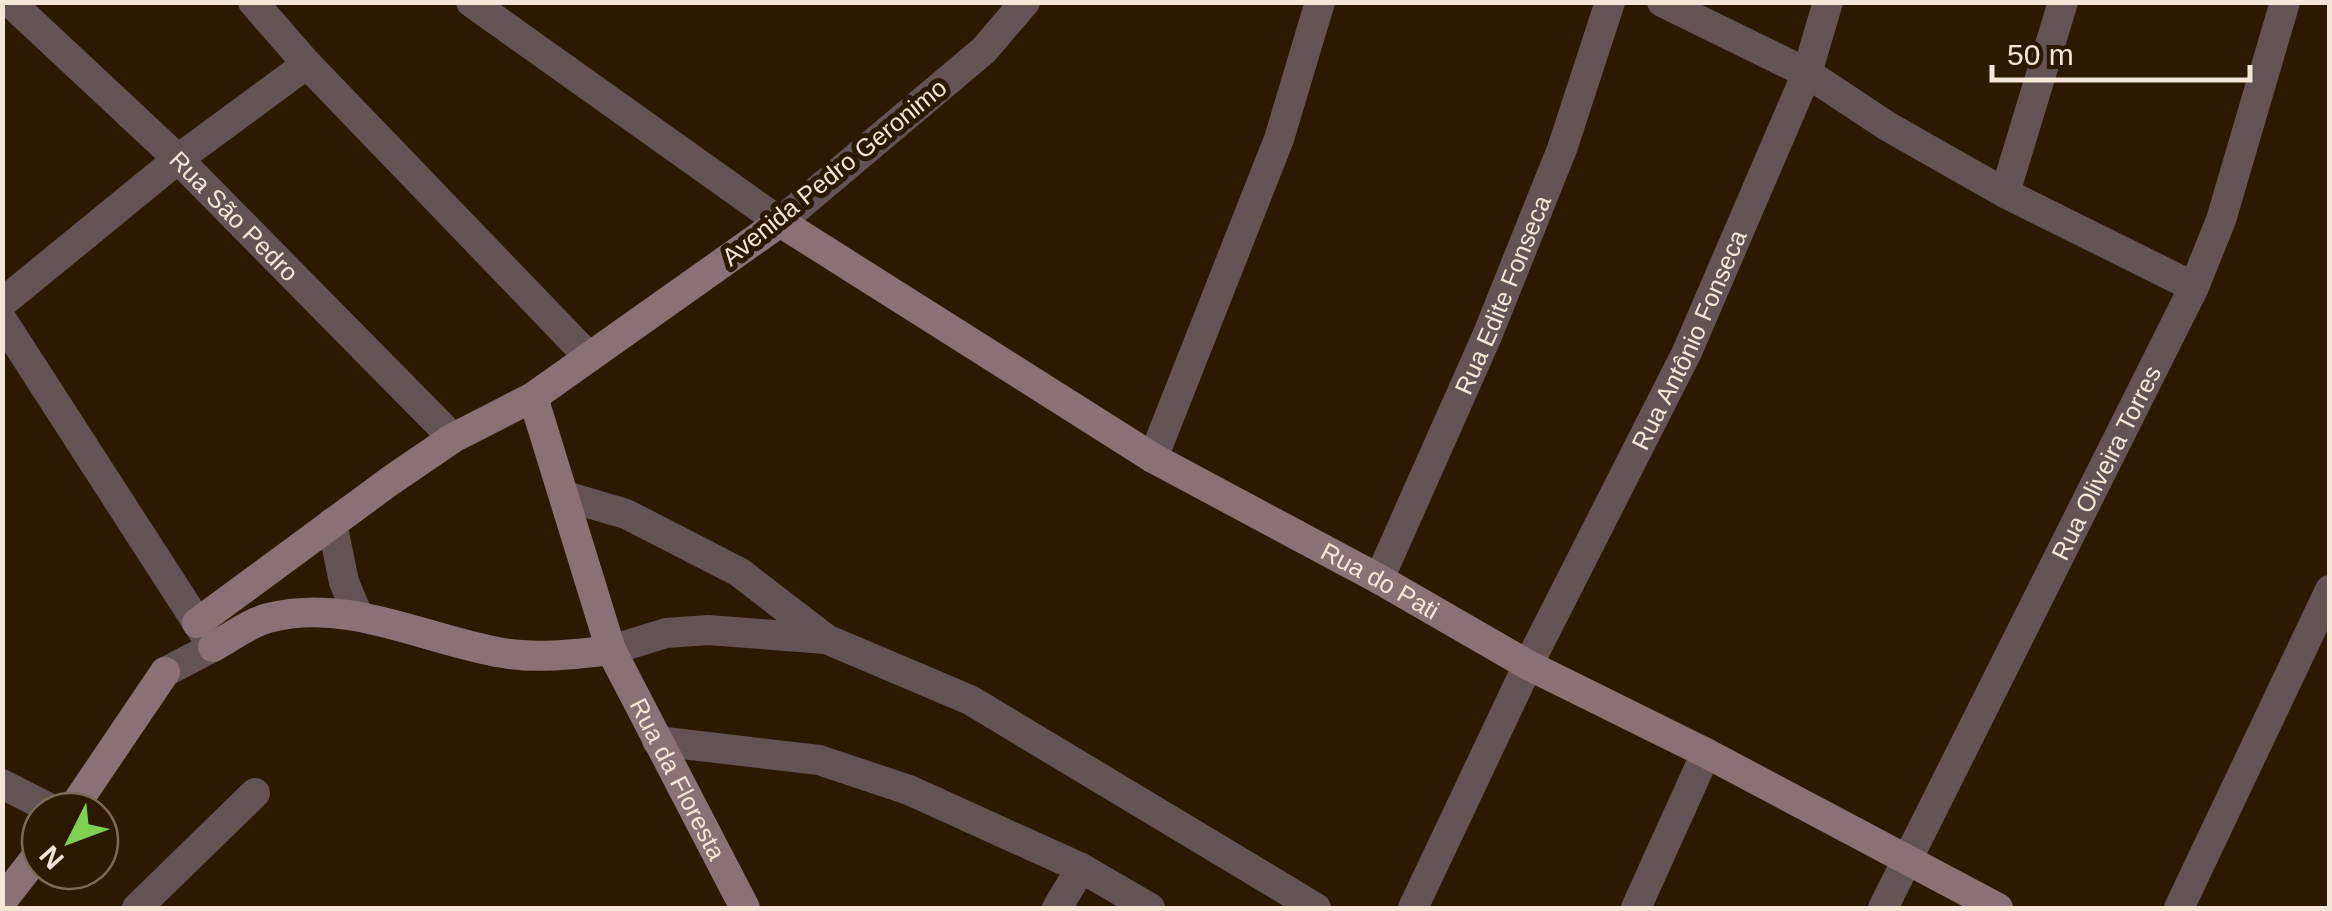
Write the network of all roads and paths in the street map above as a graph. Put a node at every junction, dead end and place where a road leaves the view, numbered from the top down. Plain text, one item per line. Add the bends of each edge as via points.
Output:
1 (10, 2) edge
2 (253, 2) edge
3 (471, 2) edge
4 (1025, 2) edge
5 (1320, 2) edge
6 (1610, 2) edge
7 (1662, 2) edge
8 (1828, 2) edge
9 (2063, 2) edge
10 (2286, 2) edge
11 (306, 64) junction
12 (1807, 73) junction
13 (178, 159) junction
14 (2005, 193) junction
15 (780, 222) junction
16 (2194, 287) junction
17 (2, 303) edge
18 (2, 320) edge
19 (590, 356) junction
20 (533, 397) junction
21 (453, 438) junction
22 (1153, 458) junction
23 (565, 496) junction
24 (332, 523) junction
25 (1379, 579) junction
26 (2330, 590) edge
27 (358, 614) junction
28 (205, 635) junction
29 (826, 639) junction
30 (611, 650) junction
31 (1528, 664) junction
32 (657, 741) junction
33 (1706, 753) junction
34 (85, 791) edge
35 (255, 793) dead end
36 (1906, 858) junction
37 (1081, 868) junction
38 (20, 878) edge
39 (2, 901) edge
40 (137, 908) edge
41 (745, 908) edge
42 (1057, 908) edge
43 (1150, 908) edge
44 (1316, 908) edge
45 (1412, 908) edge
46 (1636, 908) edge
47 (1883, 908) edge
48 (1998, 908) edge
49 (2179, 908) edge

1 - 13 street, Rua São Pedro
2 - 11 street
3 - 15 street
4 - 15 street, Avenida Pedro Geronimo via 984,50
5 - 22 street via 1279,139
6 - 25 street, Rua Edite Fonseca via 1562,150
7 - 12 street
8 - 12 street, Rua Antônio Fonseca
9 - 14 street
10 - 16 street, Rua Oliveira Torres via 2221,220
11 - 13 street
11 - 19 street
12 - 14 street
12 - 31 street, Rua Antônio Fonseca via 1686,352
13 - 17 street
13 - 21 street, Rua São Pedro
14 - 16 street
15 - 19 street, Avenida Pedro Geronimo
15 - 22 street, Rua do Pati
16 - 36 street, Rua Oliveira Torres
18 - 28 street
19 - 20 street, Avenida Pedro Geronimo
20 - 21 street, Avenida Pedro Geronimo
20 - 23 street, Rua da Floresta
21 - 24 street, Avenida Pedro Geronimo
22 - 25 street, Rua do Pati
23 - 29 street via 626,514 739,572
23 - 30 street, Rua da Floresta
24 - 27 street
24 - 28 street, Avenida Pedro Geronimo
25 - 31 street, Rua do Pati
26 - 49 street
27 - 28 street via 308,612
27 - 30 street via 505,653
28 - 34 street via 165,672
29 - 30 street via 708,630 666,633
29 - 44 street via 970,700
30 - 32 street, Rua da Floresta
31 - 33 street, Rua do Pati
31 - 45 street, Rua Antônio Fonseca
32 - 37 street via 819,760 909,790
32 - 41 street, Rua da Floresta
33 - 36 street, Rua do Pati
33 - 46 street
35 - 40 street
36 - 47 street, Rua Oliveira Torres
36 - 48 street, Rua do Pati
37 - 42 street
37 - 43 street
38 - 39 street

